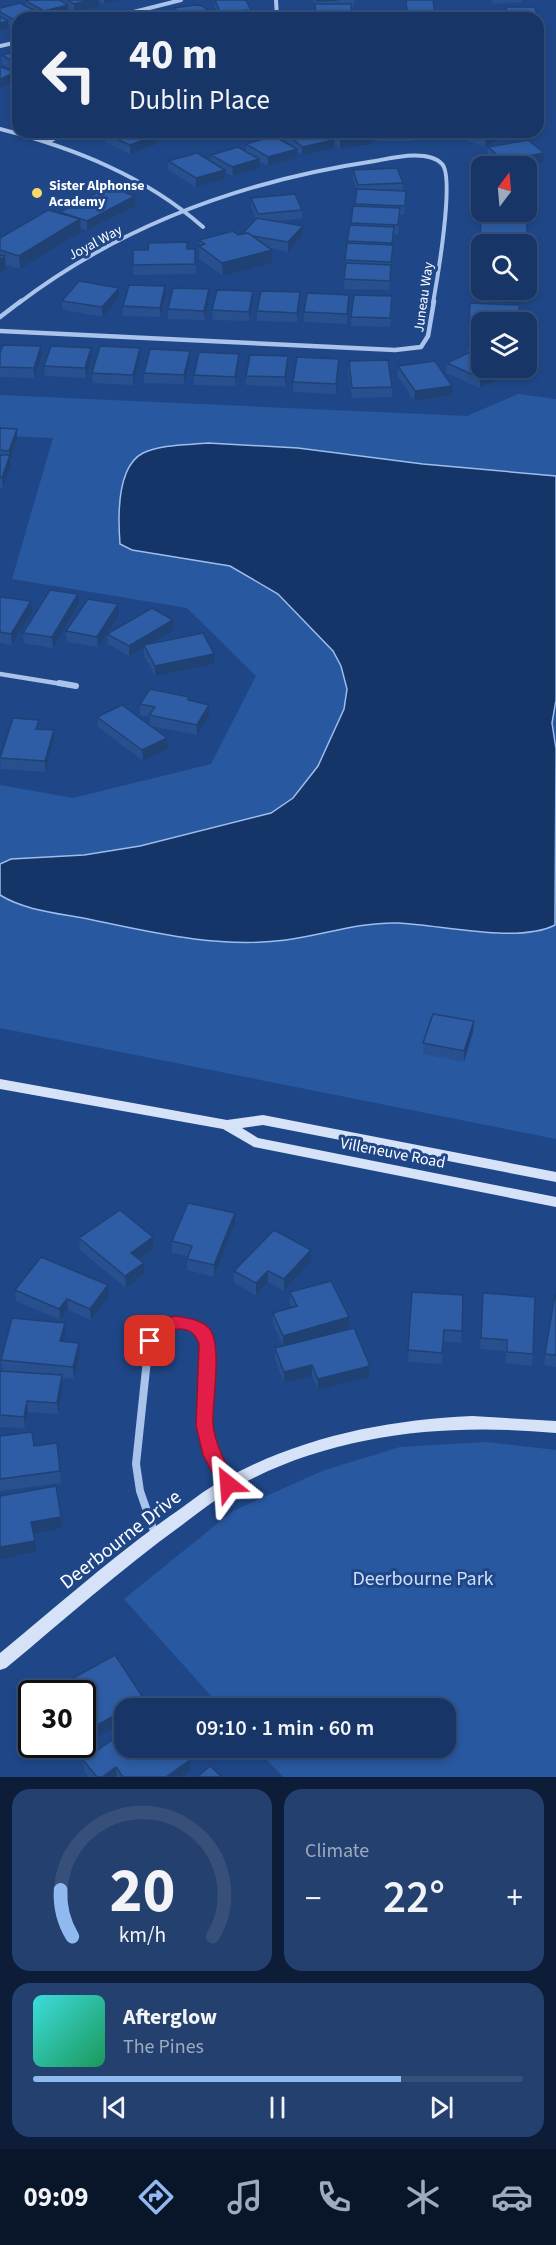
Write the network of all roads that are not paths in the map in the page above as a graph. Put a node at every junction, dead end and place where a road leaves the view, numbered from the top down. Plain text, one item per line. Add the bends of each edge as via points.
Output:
1 (181, 0) edge
2 (134, 12) edge
3 (33, 138) edge
4 (55, 138) edge
5 (48, 142) junction
6 (186, 210) junction
7 (202, 227) dead end
8 (0, 317) edge
9 (0, 331) edge
10 (0, 674) edge
11 (76, 686) dead end
12 (0, 1084) edge
13 (227, 1125) junction
14 (556, 1177) edge
15 (556, 1202) edge
16 (556, 1428) edge
17 (228, 1484) junction
18 (156, 1535) junction
19 (0, 1662) edge

1 - 2 street
3 - 5 street
4 - 5 street
5 - 6 street via 117,172
6 - 7 street
6 - 8 street, Joyal Way via 84,258
6 - 9 street, Juneau Way via 332,167 403,157 440,162 446,169 446,208 427,340 415,349 395,350
10 - 11 street
12 - 13 main road, Villeneuve Road
13 - 14 main road, Villeneuve Road via 262,1120
13 - 15 main road, Villeneuve Road via 254,1142
16 - 17 main road, Deerbourne Drive via 507,1421 457,1421 357,1433 305,1450
17 - 18 main road, Deerbourne Drive
17 - 18 street via 212,1455 205,1426 205,1337 186,1323 166,1325 152,1334 150,1341 136,1450 140,1491
18 - 19 main road, Deerbourne Drive

